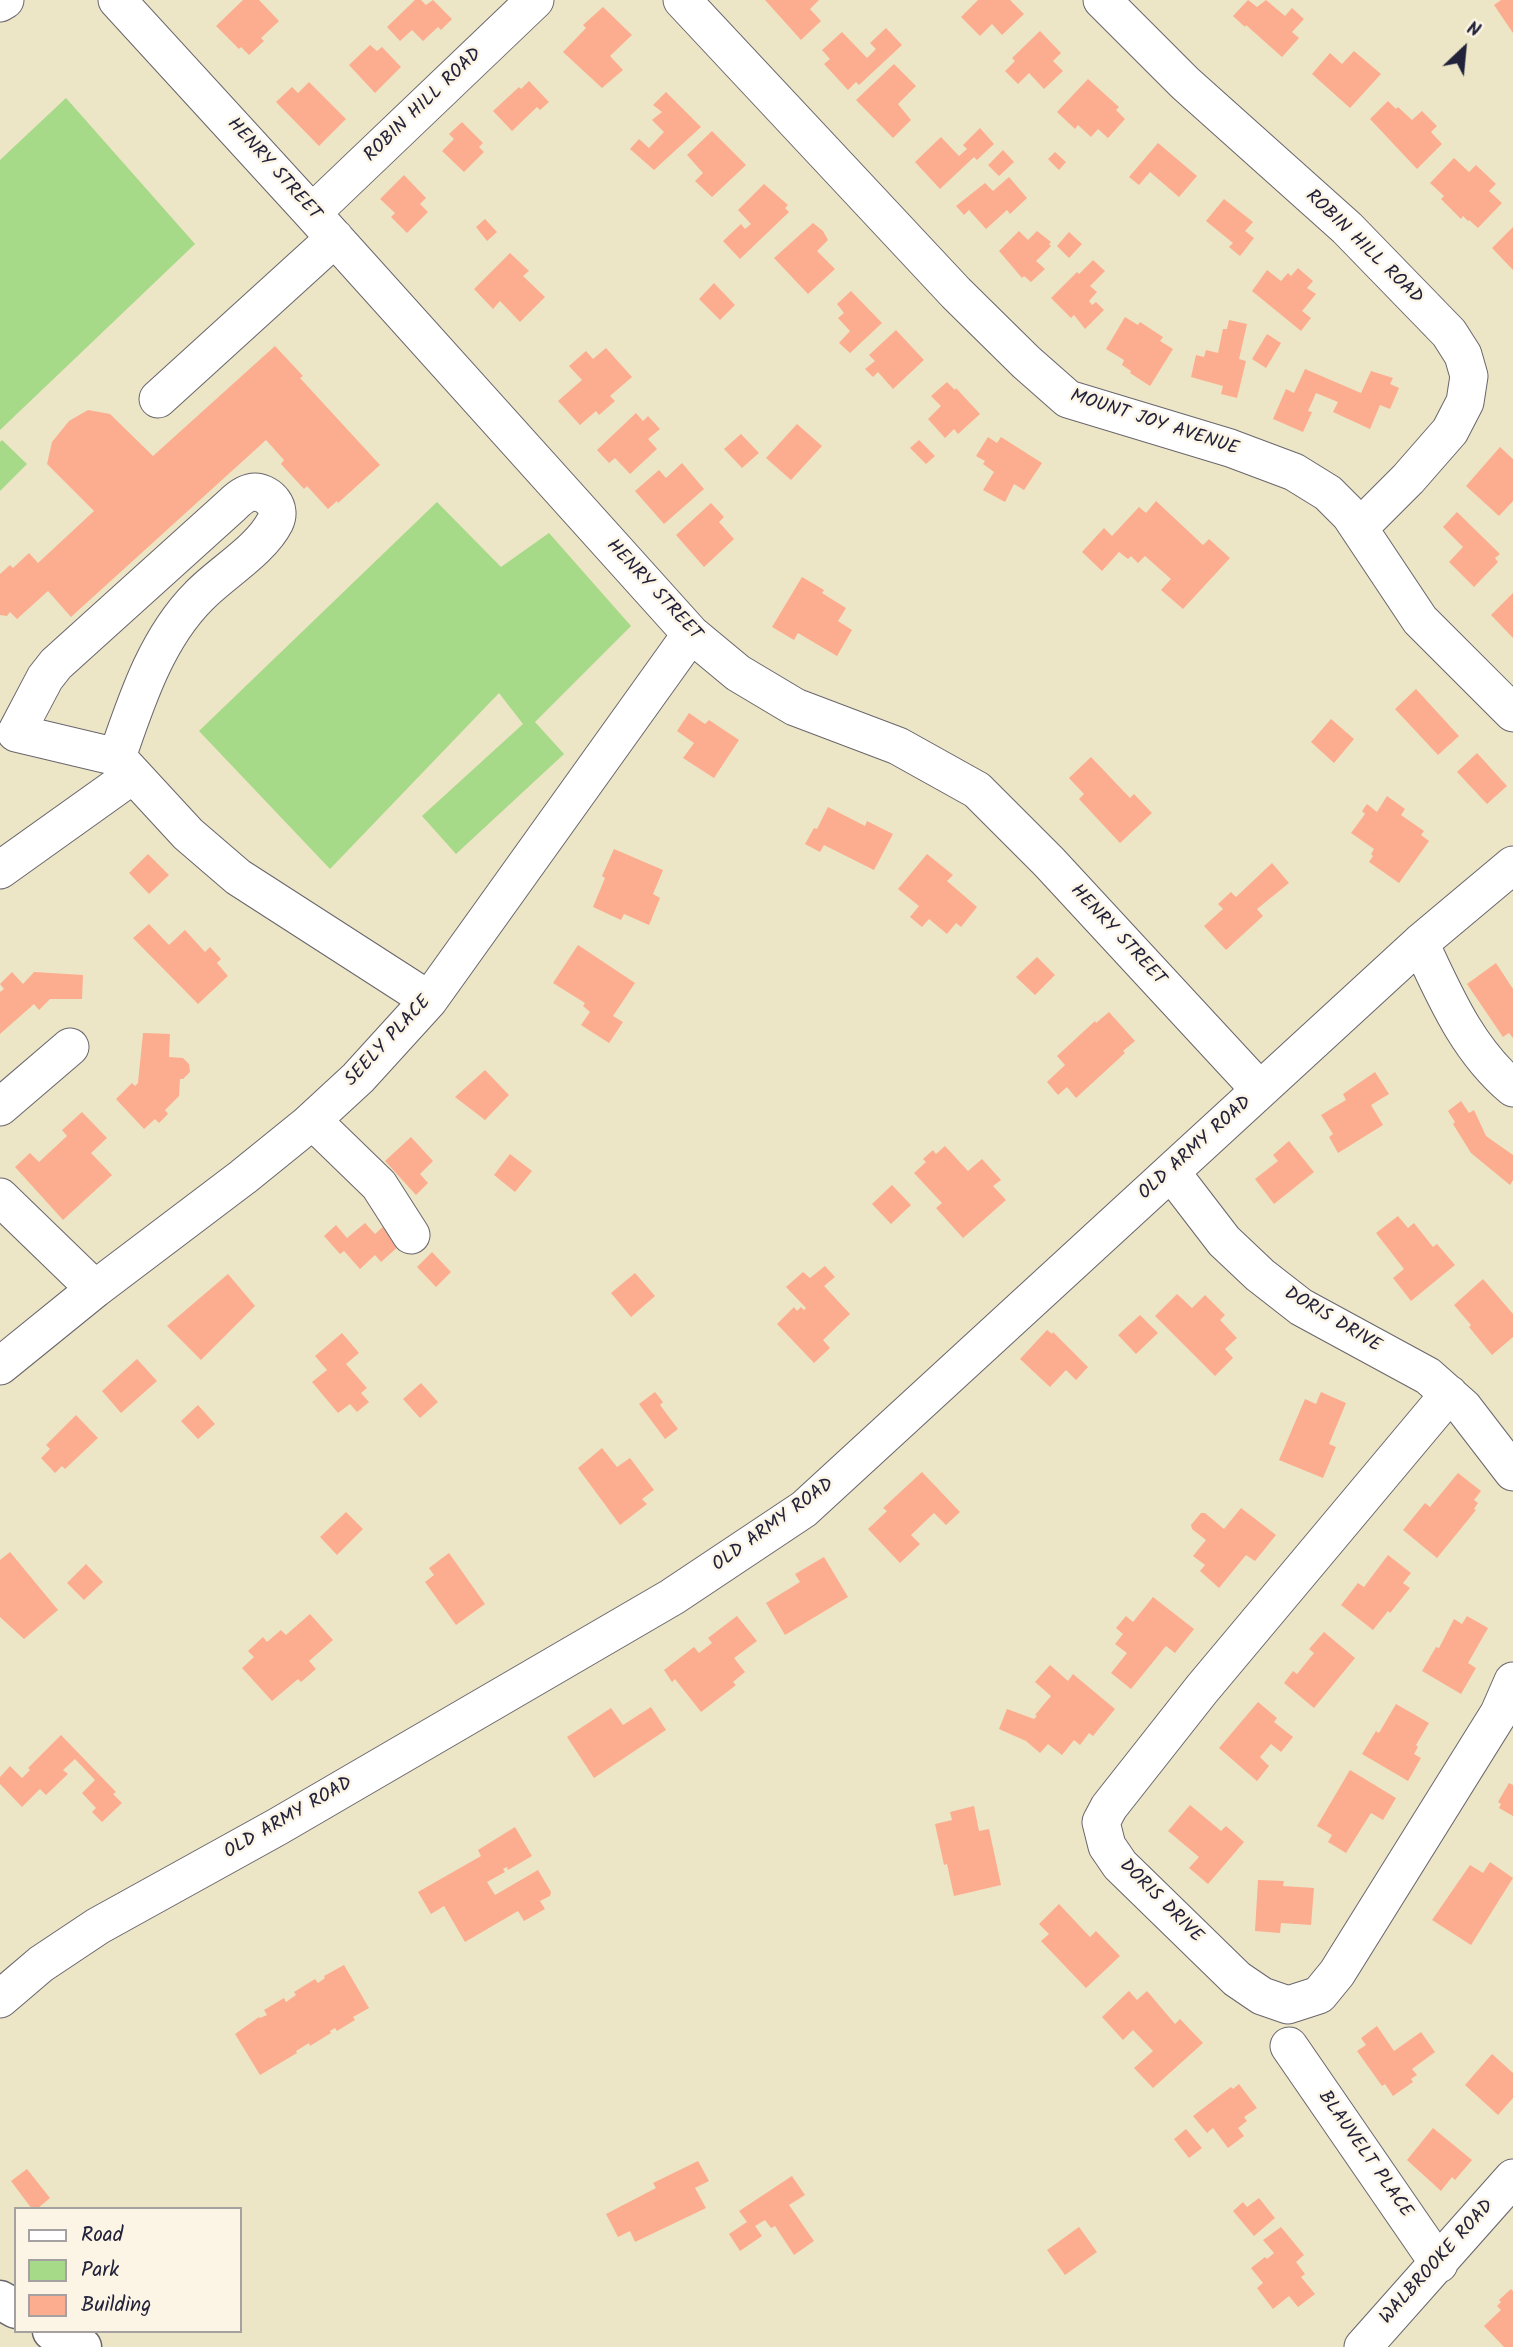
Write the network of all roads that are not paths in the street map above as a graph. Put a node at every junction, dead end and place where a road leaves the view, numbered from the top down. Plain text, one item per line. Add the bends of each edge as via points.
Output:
1 (5, 0) edge
2 (117, 0) edge
3 (535, 0) edge
4 (682, 0) edge
5 (1102, 0) edge
6 (0, 3) edge
7 (323, 225) junction
8 (158, 399) dead end
9 (1359, 528) junction
10 (135, 592) junction
11 (691, 634) junction
12 (168, 639) junction
13 (1513, 713) edge
14 (8, 744) edge
15 (125, 766) junction
16 (1513, 865) edge
17 (0, 870) edge
18 (1420, 943) junction
19 (429, 1000) junction
20 (70, 1047) dead end
21 (1513, 1088) edge
22 (1260, 1090) junction
23 (0, 1107) edge
24 (313, 1121) junction
25 (1171, 1172) junction
26 (0, 1197) edge
27 (411, 1236) dead end
28 (95, 1289) junction
29 (0, 1366) edge
30 (1449, 1394) junction
31 (1513, 1472) edge
32 (1513, 1681) edge
33 (0, 1999) edge
34 (1289, 2046) dead end
35 (1513, 2178) edge
36 (1439, 2263) junction
37 (56, 2333) edge
38 (82, 2347) edge
39 (1363, 2347) edge

1 - 6 street
2 - 7 street, HENRY STREET
3 - 7 street, ROBIN HILL ROAD
4 - 9 street, MOUNT JOY AVENUE via 956,293 1068,399 1294,472 1328,493
5 - 9 street, ROBIN HILL ROAD via 1185,83 1347,229 1448,332 1462,355 1469,376 1465,402 1450,431
7 - 8 street, ROBIN HILL ROAD
7 - 11 street, HENRY STREET
9 - 13 street, MOUNT JOY AVENUE via 1420,620
10 - 12 street via 153,607
10 - 12 street via 244,495 254,492 274,502 278,511 268,533 198,597
10 - 14 street via 56,664
11 - 19 street, SEELY PLACE
11 - 22 street, HENRY STREET via 737,673 796,707 898,746 977,790
12 - 15 street via 137,699
14 - 15 street
15 - 17 street
15 - 19 street via 188,834 238,877
16 - 18 street, OLD ARMY ROAD
18 - 21 street via 1467,1036
18 - 22 street, OLD ARMY ROAD
19 - 24 street, SEELY PLACE
20 - 23 street
22 - 25 street, OLD ARMY ROAD
24 - 27 street via 379,1185
24 - 28 street, SEELY PLACE
25 - 30 street, DORIS DRIVE via 1224,1241 1260,1275 1301,1307 1428,1376
25 - 33 street, OLD ARMY ROAD via 869,1452 789,1520 672,1597 98,1926 41,1964
26 - 28 street
28 - 29 street, SEELY PLACE
30 - 31 street, DORIS DRIVE
30 - 32 street, DORIS DRIVE via 1109,1807 1101,1822 1107,1846 1120,1865 1237,1979 1262,1996 1288,2005 1320,1996 1455,1785
34 - 36 street, BLAUVELT PLACE
35 - 36 street, WALBROOKE ROAD
36 - 39 street, WALBROOKE ROAD
37 - 38 main road

